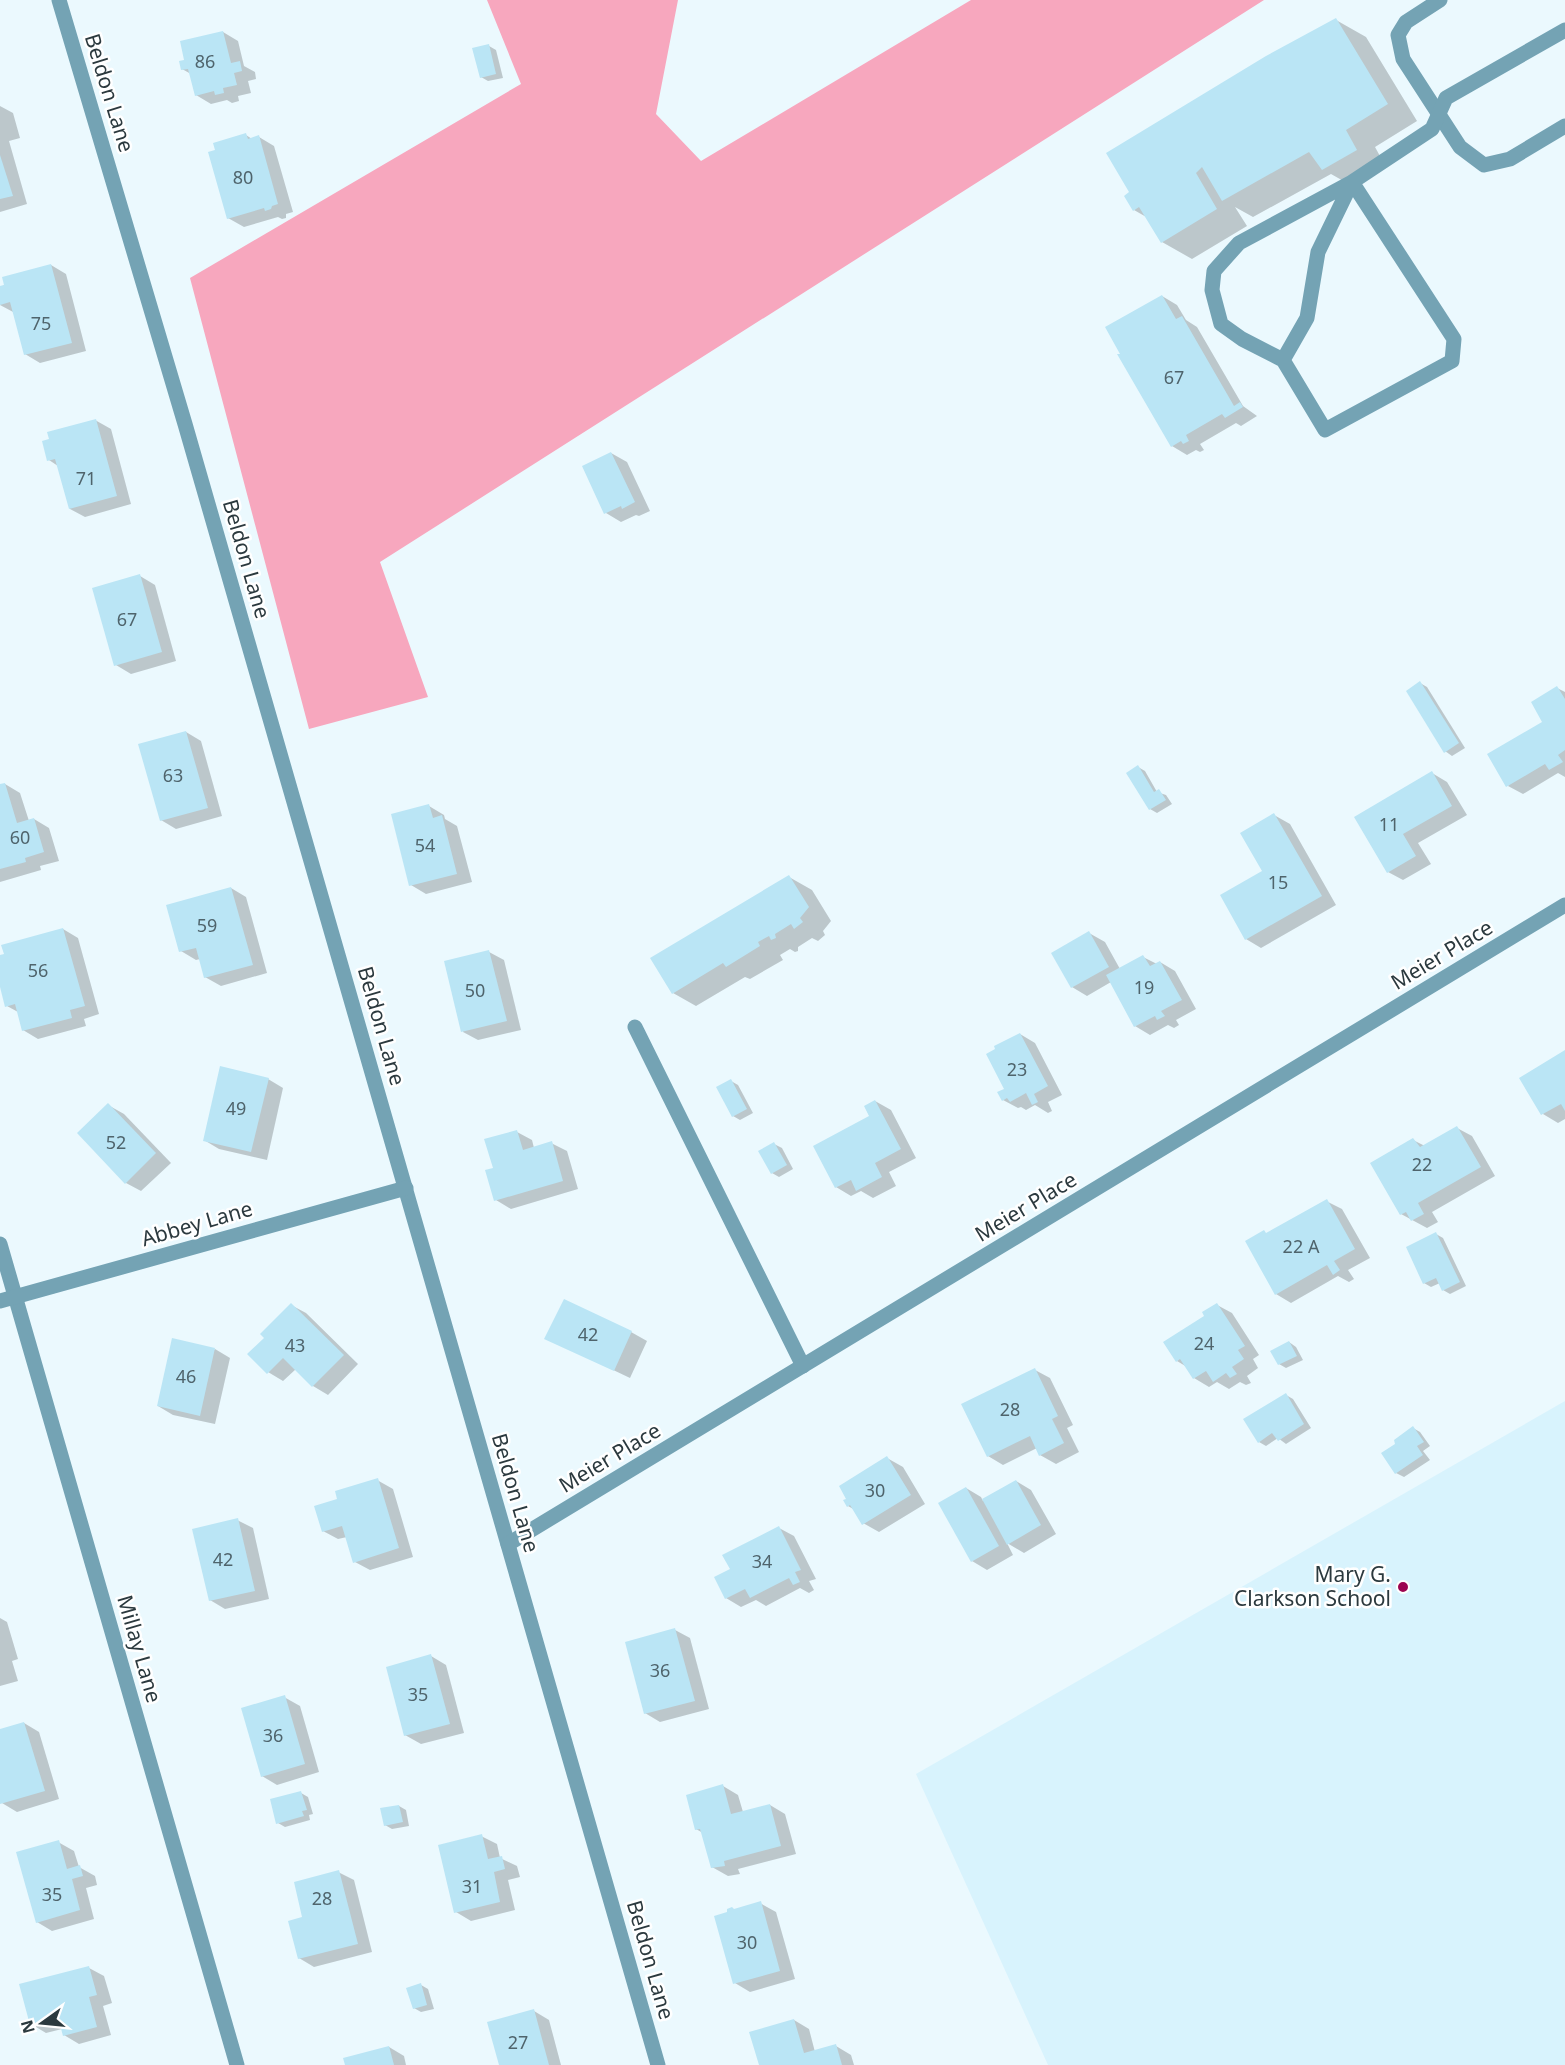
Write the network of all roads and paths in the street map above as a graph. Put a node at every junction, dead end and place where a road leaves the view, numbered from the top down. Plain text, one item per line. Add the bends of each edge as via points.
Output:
1 (59, 0) edge
2 (1440, 0) edge
3 (1565, 30) edge
4 (1439, 115) junction
5 (1565, 126) edge
6 (1352, 182) junction
7 (1283, 360) junction
8 (1565, 905) edge
9 (635, 1027) dead end
10 (406, 1188) junction
11 (0, 1244) edge
12 (8, 1299) edge
13 (803, 1366) junction
14 (508, 1544) junction
15 (237, 2065) edge
16 (658, 2065) edge

1 - 10 street, Beldon Lane
2 - 4 street via 1406,22 1398,35 1404,59
3 - 4 street via 1446,98
4 - 5 street via 1460,147 1484,165 1510,159
4 - 6 street via 1432,129
6 - 7 street via 1318,252 1307,318
6 - 7 street via 1239,243 1214,271 1212,290 1221,324
6 - 7 street via 1454,339 1452,361 1325,430
8 - 13 street, Meier Place
9 - 13 street
10 - 12 street, Abbey Lane
10 - 14 street, Beldon Lane
11 - 12 street, Millay Lane
12 - 15 street, Millay Lane
13 - 14 street, Meier Place
14 - 16 street, Beldon Lane

